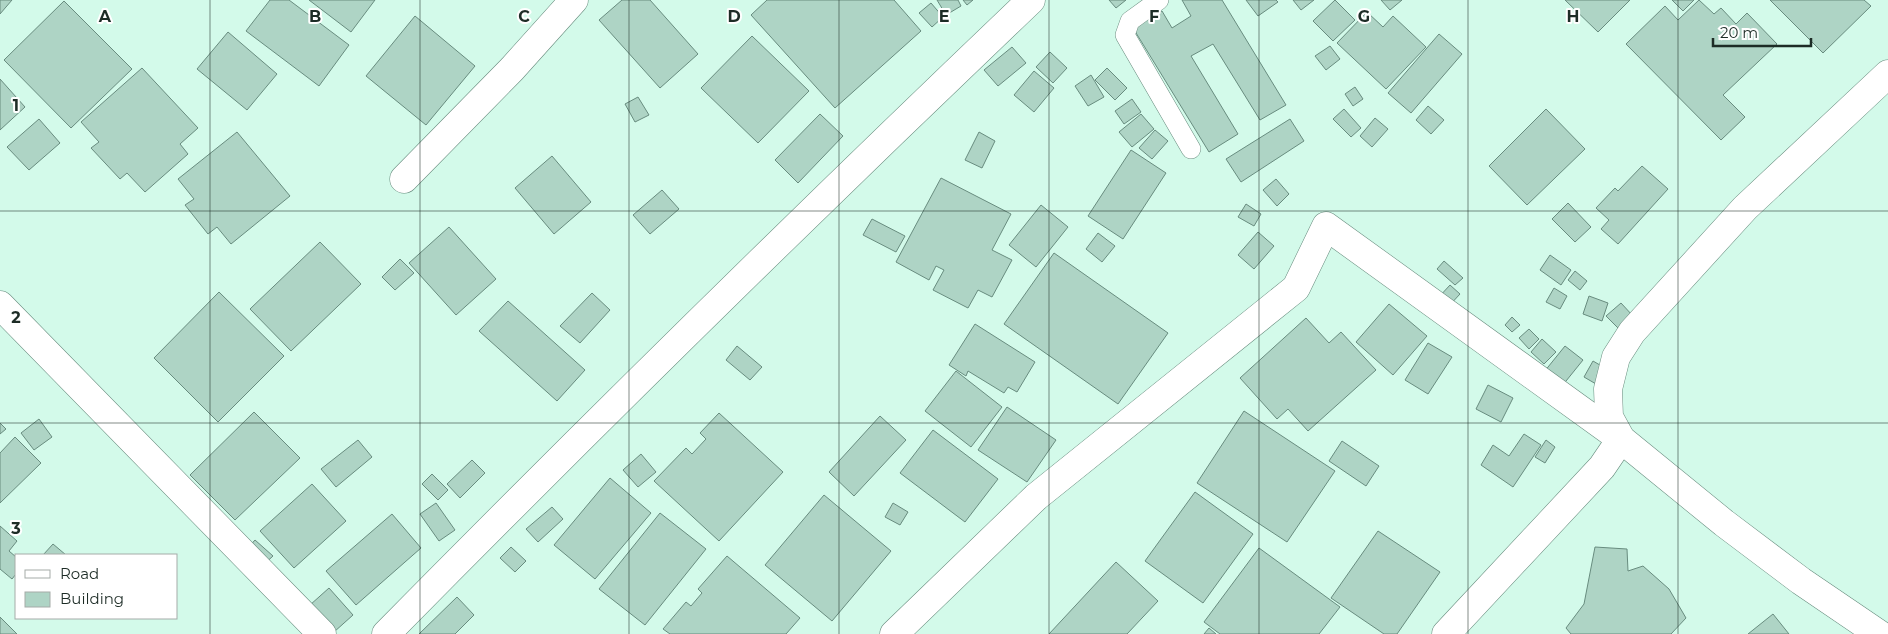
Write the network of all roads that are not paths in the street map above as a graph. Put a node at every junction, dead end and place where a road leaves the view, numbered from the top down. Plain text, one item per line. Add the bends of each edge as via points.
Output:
1 (574, 0) edge
2 (1031, 0) edge
3 (1159, 0) edge
4 (1888, 74) edge
5 (1191, 149) dead end
6 (404, 179) dead end
7 (0, 305) edge
8 (1621, 439) junction
9 (322, 634) edge
10 (386, 634) edge
11 (894, 634) edge
12 (1446, 634) edge
13 (1879, 634) edge

1 - 6 street via 512,69
2 - 10 street via 835,187
3 - 5 lane via 1130,21 1125,35
4 - 8 street via 1745,208 1632,332 1616,357 1608,389 1609,417
7 - 9 street
8 - 11 street via 1326,226 1296,288 1036,497
8 - 12 street via 1602,467
8 - 13 street via 1724,523

